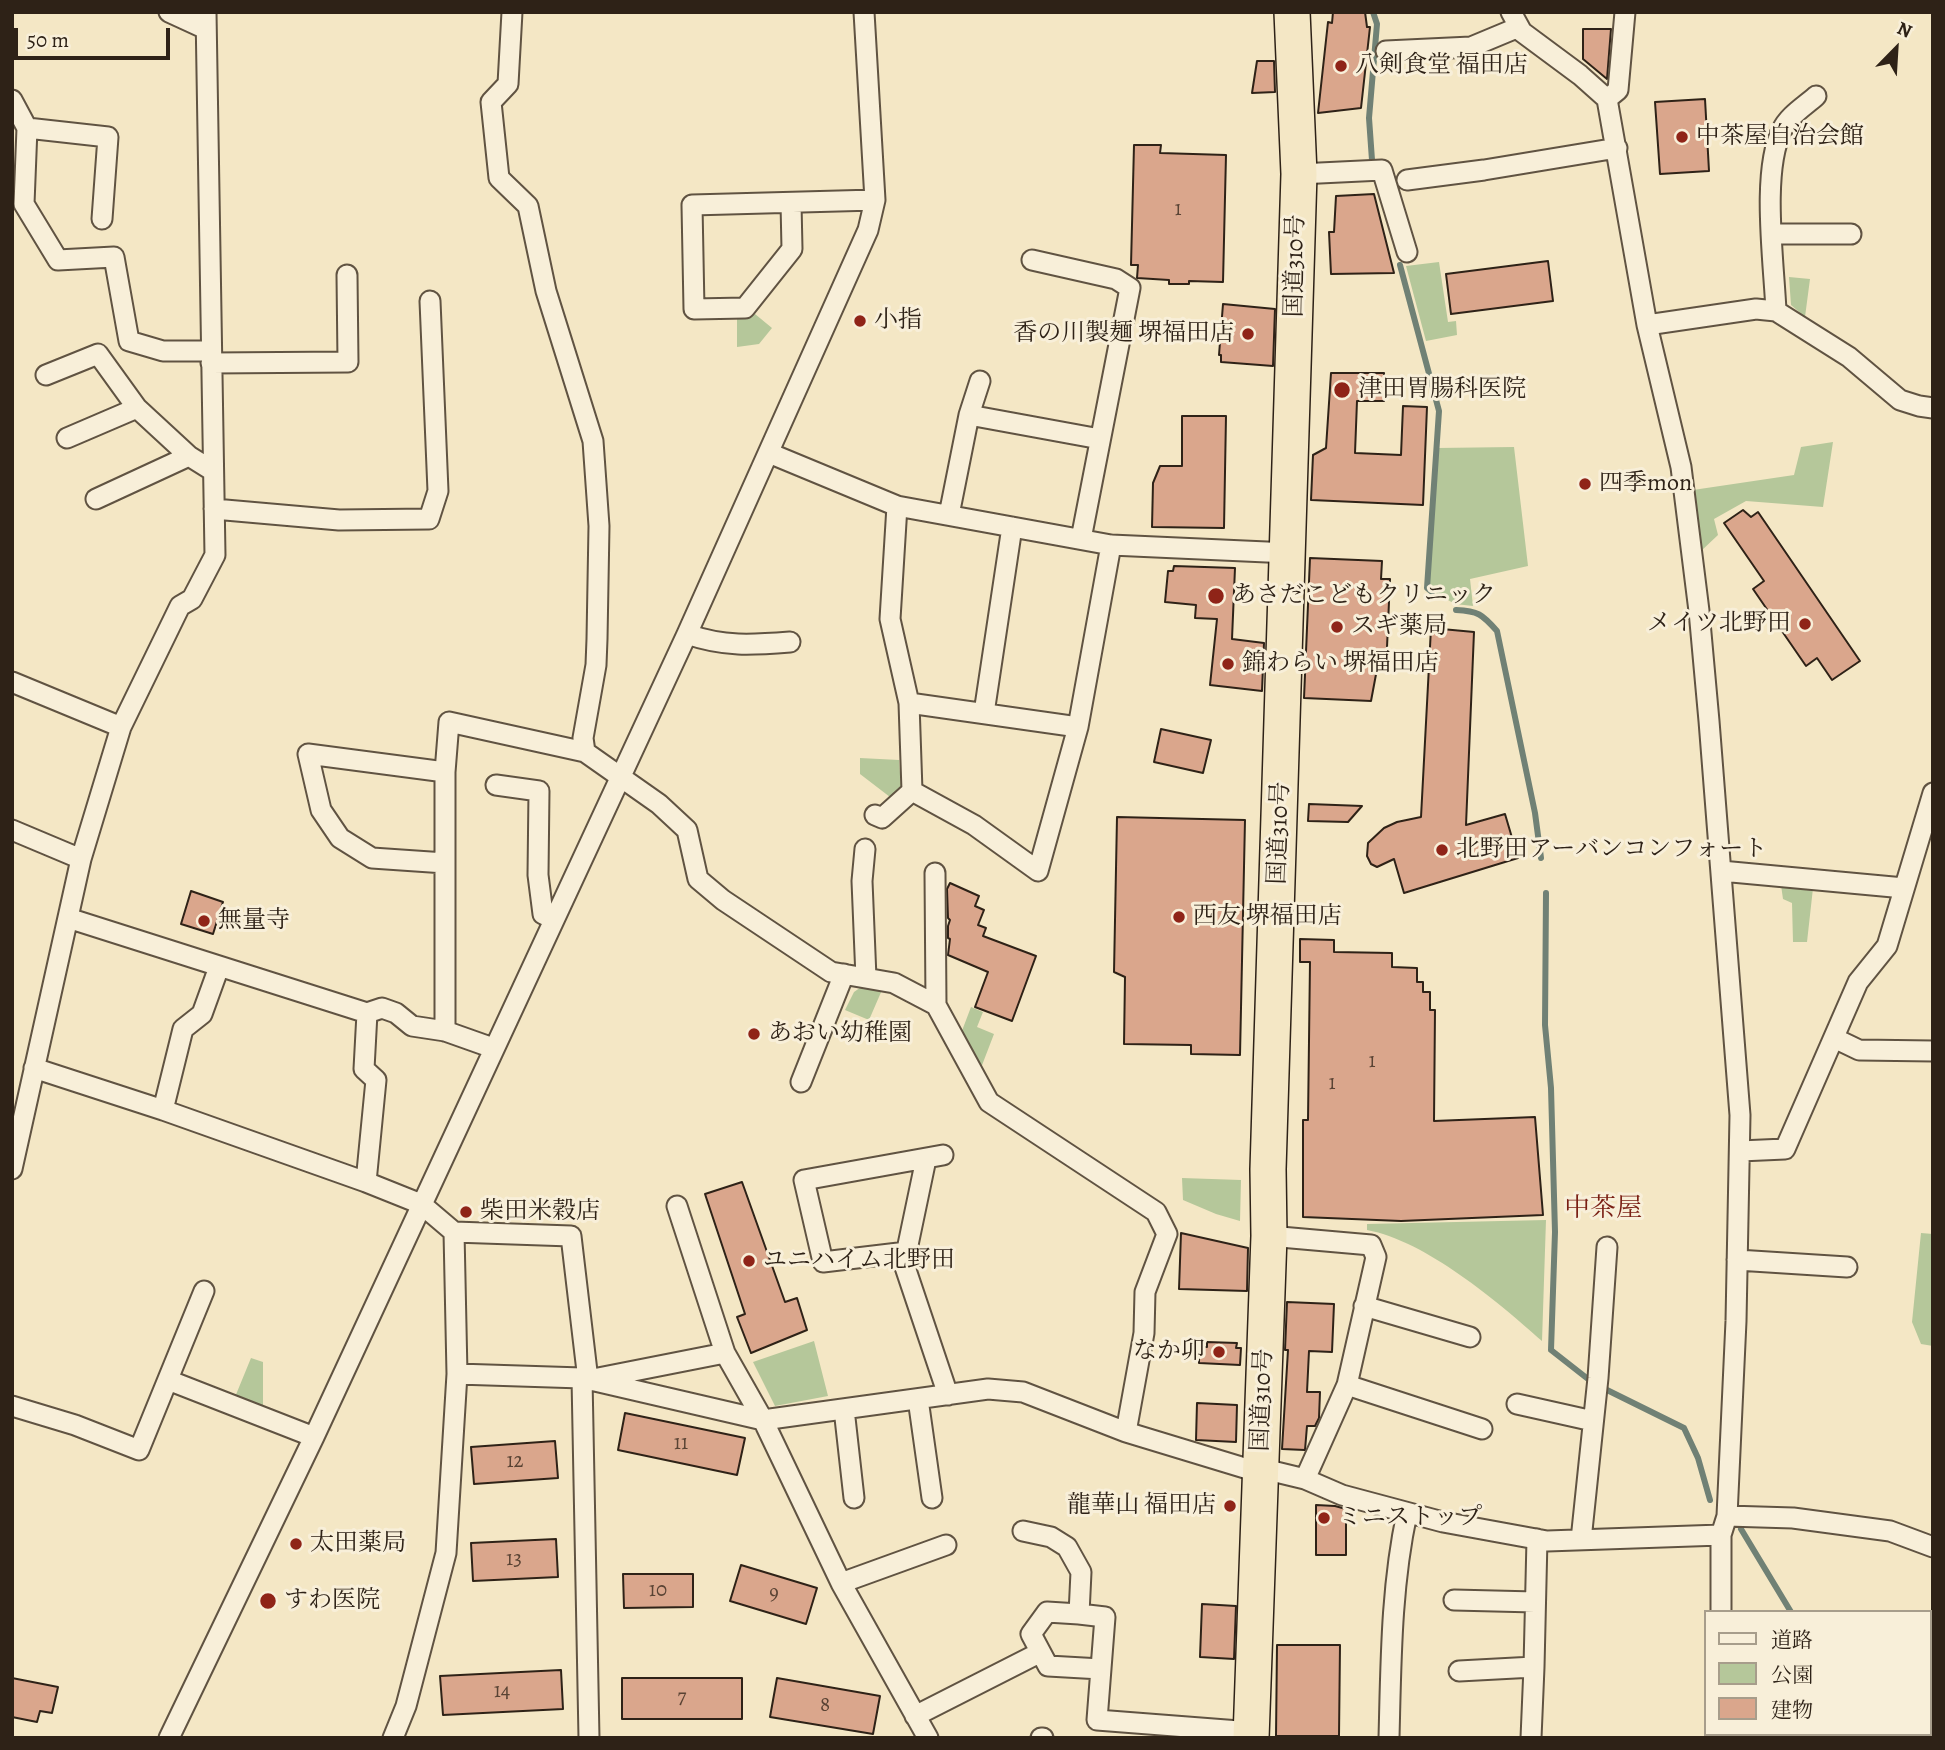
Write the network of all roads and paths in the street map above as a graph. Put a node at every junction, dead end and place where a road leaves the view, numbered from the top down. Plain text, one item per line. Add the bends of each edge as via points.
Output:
1 (169, 12) edge
2 (512, 12) edge
3 (864, 12) edge
4 (1292, 12) edge
5 (1625, 12) edge
6 (206, 17) edge
7 (1515, 20) edge
8 (1386, 51) dead end
9 (1816, 96) dead end
10 (1607, 99) junction
11 (12, 100) edge
12 (27, 128) junction
13 (1617, 148) junction
14 (1298, 174) junction
15 (1407, 180) dead end
16 (875, 200) junction
17 (791, 203) junction
18 (102, 219) dead end
19 (1772, 234) junction
20 (1851, 234) dead end
21 (1407, 252) dead end
22 (1032, 260) dead end
23 (347, 275) dead end
24 (430, 301) dead end
25 (1776, 311) junction
26 (1647, 325) junction
27 (211, 357) junction
28 (47, 374) dead end
29 (980, 381) dead end
30 (137, 408) junction
31 (1933, 408) edge
32 (969, 415) junction
33 (67, 438) dead end
34 (1100, 439) junction
35 (769, 453) junction
36 (189, 456) junction
37 (213, 471) junction
38 (96, 499) dead end
39 (898, 506) junction
40 (214, 509) junction
41 (949, 516) junction
42 (1012, 527) junction
43 (1080, 539) junction
44 (1111, 545) junction
45 (1289, 553) junction
46 (687, 634) junction
47 (790, 642) dead end
48 (12, 682) edge
49 (909, 703) junction
50 (984, 713) junction
51 (121, 727) junction
52 (1078, 727) junction
53 (585, 752) junction
54 (444, 772) junction
55 (619, 777) junction
56 (496, 785) dead end
57 (912, 791) junction
58 (1933, 793) edge
59 (875, 815) dead end
60 (12, 830) edge
61 (865, 849) dead end
62 (81, 859) junction
63 (445, 863) junction
64 (1721, 871) junction
65 (935, 873) dead end
66 (1904, 888) junction
67 (68, 918) junction
68 (553, 919) junction
69 (219, 968) junction
70 (844, 974) junction
71 (866, 978) junction
72 (936, 1005) junction
73 (367, 1013) junction
74 (445, 1031) junction
75 (1833, 1038) junction
76 (493, 1048) junction
77 (1933, 1051) edge
78 (34, 1068) junction
79 (801, 1082) dead end
80 (18, 1110) edge
81 (163, 1110) junction
82 (1740, 1151) junction
83 (12, 1169) edge
84 (366, 1182) junction
85 (421, 1204) junction
86 (677, 1206) dead end
87 (454, 1232) junction
88 (1269, 1236) junction
89 (1607, 1247) dead end
90 (907, 1252) junction
91 (1737, 1260) junction
92 (1847, 1267) dead end
93 (204, 1291) dead end
94 (1364, 1306) junction
95 (1470, 1336) dead end
96 (725, 1353) junction
97 (457, 1374) junction
98 (585, 1379) junction
99 (168, 1380) junction
100 (1347, 1385) junction
101 (948, 1395) junction
102 (918, 1399) junction
103 (1517, 1405) dead end
104 (12, 1406) edge
105 (844, 1409) junction
106 (763, 1420) junction
107 (1593, 1421) junction
108 (1482, 1429) dead end
109 (1126, 1432) junction
110 (314, 1437) junction
111 (1261, 1473) junction
112 (1305, 1479) junction
113 (853, 1498) dead end
114 (932, 1498) dead end
115 (1407, 1513) junction
116 (1727, 1516) junction
117 (1024, 1531) dead end
118 (1721, 1535) junction
119 (1537, 1539) junction
120 (1581, 1540) junction
121 (946, 1545) dead end
122 (1933, 1547) edge
123 (841, 1583) junction
124 (1454, 1600) dead end
125 (1535, 1602) junction
126 (1721, 1610) edge
127 (1079, 1614) junction
128 (1039, 1653) junction
129 (1534, 1667) junction
130 (1101, 1669) junction
131 (1459, 1671) dead end
132 (915, 1716) junction
133 (1252, 1735) edge
134 (1784, 1736) edge
135 (169, 1738) edge
136 (393, 1738) edge
137 (589, 1738) edge
138 (928, 1738) edge
139 (1389, 1738) edge
140 (1531, 1738) edge
141 (1818, 1738) edge

1 - 6 street
2 - 53 street via 508,84 491,102 499,178 528,206 546,291 593,441 599,526 597,639
3 - 16 street
4 - 14 highway, 国道310号
5 - 10 street via 1618,90
6 - 27 street
7 - 8 street via 1471,47
7 - 10 street via 1522,32
9 - 19 street via 1782,127 1775,147 1770,178
10 - 13 street
11 - 12 street
12 - 18 street via 108,137
12 - 27 street via 24,204 58,260 114,257 129,341
13 - 15 street
13 - 26 street
14 - 21 street via 1382,170
14 - 45 highway, 国道310号
16 - 17 street
16 - 35 street via 868,230
17 - 17 street via 692,205 694,309 745,308 792,249
19 - 20 street
19 - 25 street
22 - 34 street via 1116,279 1130,288
23 - 27 street via 348,362
24 - 40 street via 438,491 429,519 339,520
25 - 26 street via 1756,309
25 - 31 street via 1849,357 1900,400
26 - 64 street via 1681,467 1699,611
27 - 37 street
28 - 30 street via 98,354
29 - 32 street
30 - 33 street
30 - 36 street
32 - 34 street
32 - 41 street
34 - 43 street
35 - 39 street
35 - 46 street
36 - 37 street
36 - 38 street
37 - 40 street
39 - 41 street
39 - 49 street via 890,619
40 - 51 street via 215,555 192,598 180,606
41 - 42 street
42 - 43 street
42 - 50 street
43 - 44 street
44 - 45 street
44 - 52 street
45 - 88 highway, 国道310号
46 - 47 street via 738,646
46 - 55 street
48 - 51 street
49 - 50 street
49 - 57 street
50 - 52 street
51 - 62 street
52 - 57 street via 1038,871 974,825
53 - 54 street via 449,722
53 - 55 street
54 - 63 street
54 - 63 street via 308,754 321,810 340,838 372,858
55 - 68 street
55 - 70 street via 687,830 698,878 723,900 831,972
56 - 68 street via 539,791 538,875 543,914
57 - 59 street via 882,818
58 - 66 street
60 - 62 street
61 - 71 street
62 - 67 street
63 - 74 street
64 - 66 street
64 - 82 street
65 - 72 street
66 - 75 street via 1887,946 1858,982
67 - 69 street
67 - 78 street
68 - 76 street
69 - 73 street
69 - 81 street via 202,1014 183,1029
70 - 71 street
70 - 79 street
71 - 72 street via 894,983
72 - 109 street via 989,1102 1156,1212 1167,1234 1145,1292 1144,1333
73 - 74 street via 382,1008 412,1026
73 - 84 street via 365,1069 376,1080
74 - 76 street
75 - 77 street via 1860,1050
75 - 82 street via 1785,1149
76 - 85 street
78 - 80 street
78 - 81 street
80 - 83 street
81 - 84 street
82 - 91 street
84 - 85 street
85 - 87 street
85 - 110 street
86 - 96 street
87 - 97 street
87 - 98 street via 571,1236
88 - 94 street via 1371,1245 1376,1257
88 - 111 highway, 国道310号
89 - 107 street
90 - 90 street via 823,1262 804,1180 935,1157
90 - 101 street via 904,1264
91 - 92 street
91 - 116 street
93 - 99 street
94 - 95 street
94 - 100 street
96 - 98 street
96 - 106 street
97 - 98 street
97 - 136 street via 446,1553
98 - 106 street
98 - 137 street
99 - 104 street via 139,1450
99 - 110 street
100 - 108 street
100 - 112 street
101 - 102 street
101 - 109 street via 988,1389 1023,1392
102 - 105 street
102 - 114 street
103 - 107 street
105 - 106 street
105 - 113 street
106 - 123 street
107 - 120 street
109 - 111 street
110 - 135 street
111 - 112 street
111 - 133 highway, 国道310号
112 - 115 street
115 - 119 street
115 - 139 street via 1398,1557
116 - 118 street
116 - 122 street via 1793,1518 1890,1531
117 - 127 street via 1051,1537 1067,1547 1082,1572
118 - 120 street
118 - 126 street
119 - 120 street
119 - 125 street
121 - 123 street
123 - 132 street
124 - 125 street
125 - 129 street
127 - 128 street via 1047,1612 1031,1634
127 - 130 street via 1105,1617
128 - 130 street via 1048,1666
128 - 132 street
129 - 131 street
129 - 140 street
130 - 133 street via 1097,1720
132 - 138 street
134 - 141 street

